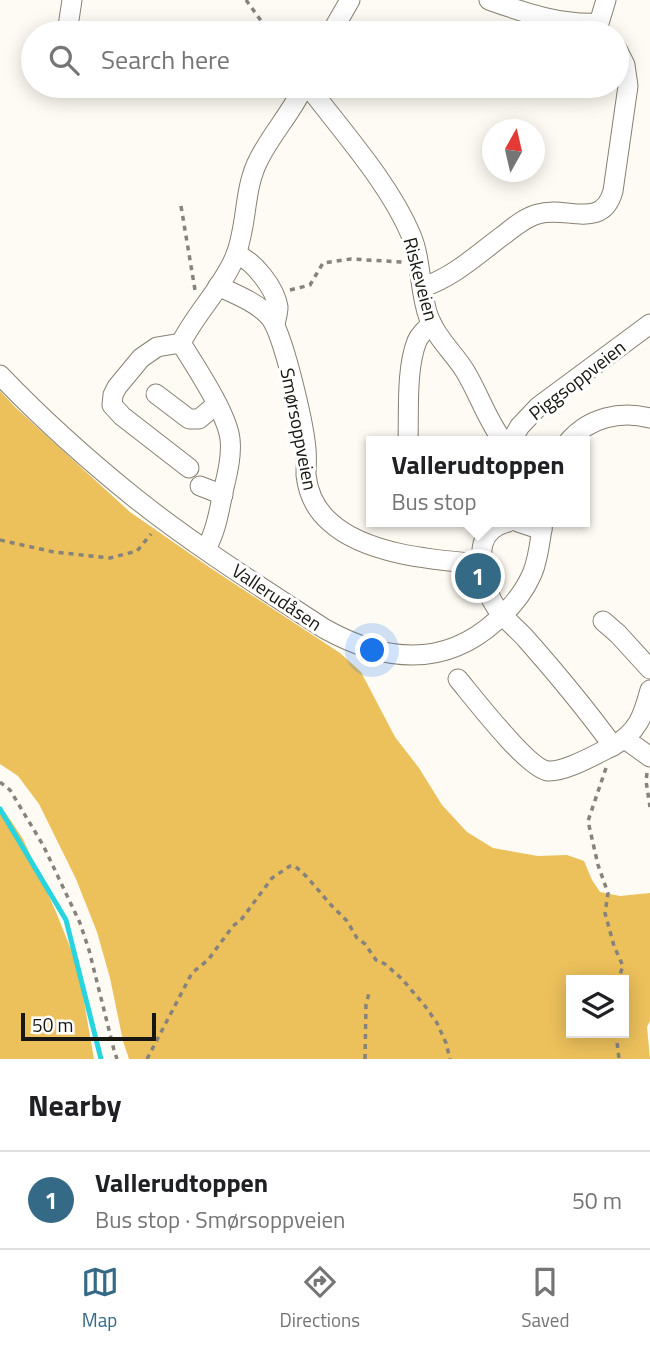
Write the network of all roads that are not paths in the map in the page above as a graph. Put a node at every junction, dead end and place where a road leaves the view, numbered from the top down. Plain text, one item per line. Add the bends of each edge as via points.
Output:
1 (72, 0) edge
2 (350, 0) edge
3 (489, 0) edge
4 (606, 0) edge
5 (69, 21) edge
6 (338, 21) edge
7 (560, 21) edge
8 (604, 21) edge
9 (299, 98) edge
10 (315, 98) edge
11 (626, 98) edge
12 (236, 254) junction
13 (218, 286) junction
14 (423, 287) junction
15 (275, 324) junction
16 (432, 324) junction
17 (650, 324) edge
18 (181, 343) junction
19 (0, 376) edge
20 (156, 394) dead end
21 (216, 404) junction
22 (650, 418) edge
23 (408, 436) edge
24 (500, 436) edge
25 (514, 436) edge
26 (575, 436) edge
27 (189, 468) dead end
28 (200, 486) dead end
29 (223, 495) junction
30 (496, 527) edge
31 (543, 527) edge
32 (206, 549) junction
33 (482, 564) junction
34 (502, 615) junction
35 (603, 621) dead end
36 (650, 669) edge
37 (458, 679) dead end
38 (650, 690) edge
39 (619, 742) junction
40 (650, 762) edge

1 - 5 street
2 - 6 street
3 - 7 street
4 - 8 street
9 - 12 street via 258,159
10 - 14 street, Riskeveien via 383,184 412,237
11 - 14 street via 613,191 602,211 537,214 446,278
12 - 13 street
12 - 15 street, Smørsoppveien via 251,262 274,295 278,309
13 - 15 street via 258,307
13 - 18 street
14 - 16 street, Riskeveien
15 - 33 street, Smørsoppveien via 304,435 309,489 320,511 331,523 369,545
16 - 23 street via 415,348
16 - 24 street, Riskeveien via 463,367
17 - 25 street, Piggsoppveien via 538,407
18 - 21 street
18 - 27 street via 157,347 141,358 117,387 112,405
19 - 32 street, Vallerudåsen via 136,498
20 - 21 street via 189,419 199,419
21 - 29 street via 230,440
22 - 26 street via 610,416
28 - 29 street
29 - 32 street
30 - 33 street via 484,540
31 - 34 street, Vallerudåsen via 531,576
32 - 34 street, Vallerudåsen via 325,629 381,652 411,655 449,650
33 - 34 street via 493,604
34 - 39 street
35 - 36 street
37 - 39 street via 527,759 544,771 559,770
38 - 39 street via 634,732
39 - 40 street

